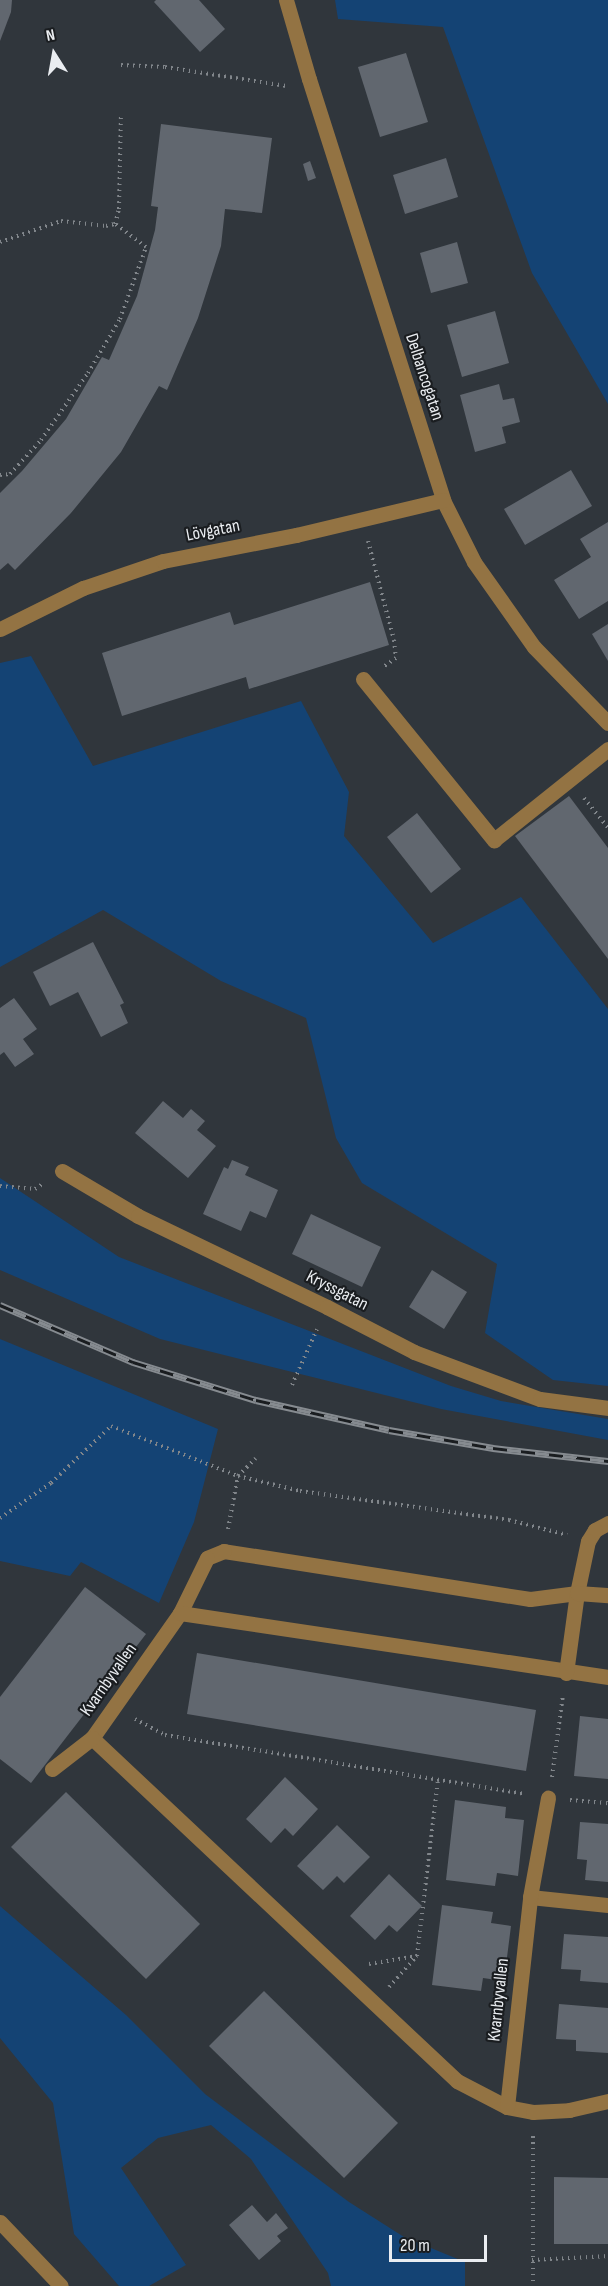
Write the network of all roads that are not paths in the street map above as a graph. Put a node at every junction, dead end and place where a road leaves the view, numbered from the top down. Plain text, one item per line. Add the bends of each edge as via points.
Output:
1 (286, 0) edge
2 (443, 500) junction
3 (0, 629) edge
4 (363, 679) road end
5 (608, 723) edge
6 (608, 749) edge
7 (62, 1171) road end
8 (608, 1408) edge
9 (608, 1523) edge
10 (577, 1593) junction
11 (608, 1595) edge
12 (180, 1613) junction
13 (566, 1673) junction
14 (608, 1677) edge
15 (92, 1738) junction
16 (52, 1769) dead end
17 (548, 1798) road end
18 (530, 1897) junction
19 (608, 1905) edge
20 (608, 2101) edge
21 (507, 2107) junction
22 (0, 2222) edge
23 (61, 2286) edge

1 - 2 street, Delbancogatan
2 - 3 street, Lövgatan via 163,561 83,588
2 - 5 street, Delbancogatan via 474,562 534,647
4 - 6 street via 494,840
7 - 8 street, Kryssgatan via 138,1216 414,1352 540,1399
9 - 10 street via 595,1530 588,1541
10 - 11 street
10 - 12 street, Kvarnbyvallen via 530,1599 224,1551 207,1558
10 - 13 street
12 - 13 street
12 - 15 street, Kvarnbyvallen
13 - 14 street
15 - 16 street
15 - 21 street, Kvarnbyvallen via 457,2081
17 - 18 street, Kvarnbyvallen
18 - 19 street
18 - 21 street, Kvarnbyvallen
20 - 21 street, Kvarnbyvallen via 569,2110 533,2112
22 - 23 street

